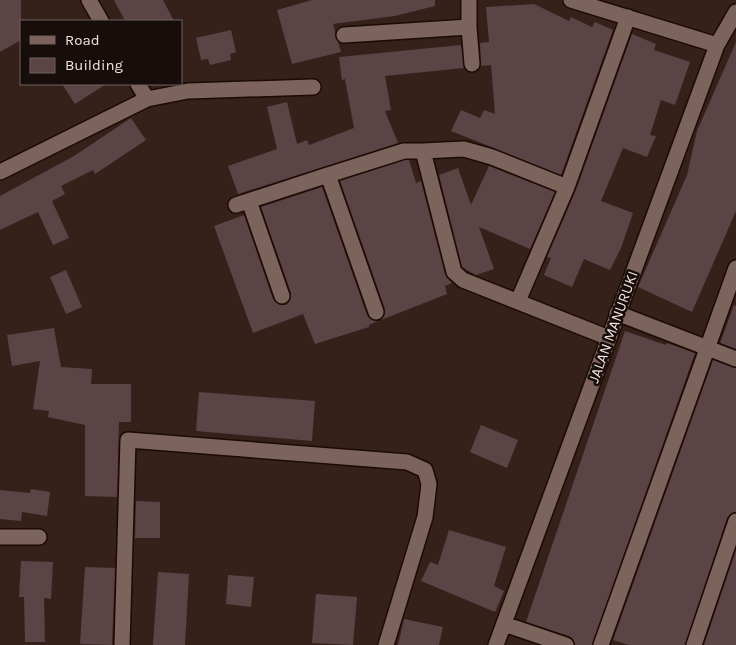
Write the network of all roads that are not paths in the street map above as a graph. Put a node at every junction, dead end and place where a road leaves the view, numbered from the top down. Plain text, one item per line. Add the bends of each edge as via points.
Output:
1 (89, 0) edge
2 (470, 0) edge
3 (572, 0) edge
4 (736, 12) edge
5 (628, 17) junction
6 (100, 20) edge
7 (469, 27) junction
8 (344, 35) dead end
9 (717, 45) junction
10 (472, 64) dead end
11 (139, 85) edge
12 (313, 87) dead end
13 (147, 100) junction
14 (423, 150) junction
15 (0, 172) edge
16 (328, 176) junction
17 (566, 187) junction
18 (736, 268) edge
19 (282, 296) dead end
20 (518, 301) junction
21 (376, 312) dead end
22 (617, 314) junction
23 (610, 338) junction
24 (706, 348) junction
25 (736, 359) edge
26 (736, 522) edge
27 (0, 537) edge
28 (40, 537) dead end
29 (504, 624) junction
30 (122, 645) edge
31 (386, 645) edge
32 (496, 645) edge
33 (566, 645) edge
34 (601, 645) edge
35 (694, 645) edge

1 - 6 street
2 - 7 street
3 - 5 street
4 - 9 street, JALAN MANURUKI
5 - 9 street
5 - 17 street
7 - 8 street
7 - 10 street
9 - 22 street, JALAN MANURUKI
11 - 13 street
12 - 13 street via 188,91
13 - 15 street
14 - 16 street via 404,151
14 - 17 street via 464,149
14 - 20 street via 454,272 463,280
16 - 19 street via 242,203
16 - 21 street
17 - 20 street
18 - 24 street
20 - 23 street
22 - 23 street, JALAN MANURUKI
22 - 24 street
23 - 29 street, JALAN MANURUKI
24 - 25 street
24 - 34 street
26 - 35 street
27 - 28 street
29 - 32 street, JALAN MANURUKI
29 - 33 street
30 - 31 street via 128,440 407,462 425,470 430,484 426,518

